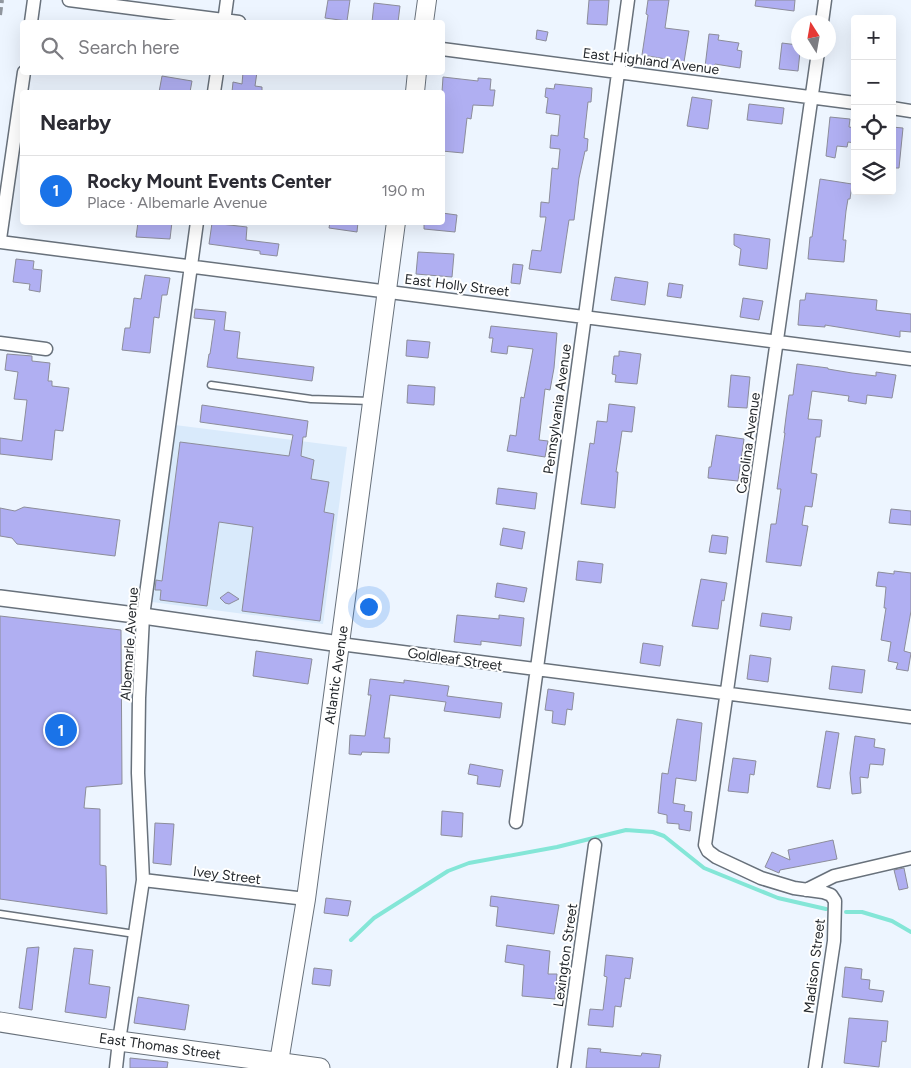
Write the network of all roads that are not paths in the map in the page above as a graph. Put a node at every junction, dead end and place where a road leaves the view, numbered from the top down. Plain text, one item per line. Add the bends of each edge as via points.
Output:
1 (34, 0) edge
2 (69, 0) edge
3 (227, 0) edge
4 (427, 0) edge
5 (628, 0) edge
6 (825, 0) edge
7 (823, 15) edge
8 (31, 20) edge
9 (210, 20) edge
10 (224, 20) edge
11 (424, 20) edge
12 (445, 49) edge
13 (817, 60) edge
14 (618, 72) junction
15 (24, 75) edge
16 (217, 75) edge
17 (417, 75) edge
18 (21, 90) edge
19 (214, 90) edge
20 (414, 90) edge
21 (812, 98) junction
22 (20, 100) edge
23 (851, 103) edge
24 (896, 109) edge
25 (911, 111) edge
26 (197, 225) edge
27 (396, 225) edge
28 (0, 240) edge
29 (191, 266) junction
30 (387, 291) junction
31 (585, 316) junction
32 (777, 343) junction
33 (0, 344) edge
34 (46, 349) dead end
35 (911, 359) edge
36 (211, 385) dead end
37 (372, 401) junction
38 (0, 598) edge
39 (143, 616) junction
40 (340, 644) junction
41 (537, 670) junction
42 (728, 695) junction
43 (911, 717) edge
44 (516, 822) dead end
45 (595, 845) dead end
46 (911, 858) edge
47 (143, 880) junction
48 (806, 890) junction
49 (306, 899) junction
50 (0, 914) edge
51 (135, 934) junction
52 (0, 1022) edge
53 (119, 1041) junction
54 (279, 1065) edge
55 (116, 1068) edge
56 (320, 1068) edge
57 (564, 1068) edge
58 (815, 1068) edge

1 - 8 street
2 - 9 street
3 - 10 street
4 - 11 main road
5 - 14 street, Pennsylvania Avenue
6 - 7 street
12 - 14 street, East Highland Avenue
13 - 21 street, Carolina Avenue
14 - 21 street, East Highland Avenue
14 - 31 street, Pennsylvania Avenue
15 - 18 street
16 - 19 street
17 - 20 main road
21 - 23 street, East Highland Avenue
21 - 32 street, Carolina Avenue
22 - 28 street
24 - 25 street
26 - 29 street, Albemarle Avenue
27 - 30 main road, Atlantic Avenue
28 - 29 street, East Holly Street
29 - 30 street, East Holly Street
29 - 39 street, Albemarle Avenue
30 - 31 street, East Holly Street
30 - 37 main road, Atlantic Avenue
31 - 32 street, East Holly Street
31 - 41 street, Pennsylvania Avenue
32 - 35 street, East Holly Street
32 - 42 street, Carolina Avenue
33 - 34 street
36 - 37 lane via 311,399
37 - 40 main road, Atlantic Avenue
38 - 39 street, Goldleaf Street
39 - 40 street, Goldleaf Street
39 - 47 street, Albemarle Avenue via 138,773
40 - 41 street, Goldleaf Street
40 - 49 main road, Atlantic Avenue
41 - 42 street, Goldleaf Street
41 - 44 street, Pennsylvania Avenue
42 - 43 street, Goldleaf Street
42 - 48 street, Carolina Avenue via 705,845 708,851 732,866
45 - 57 street, Lexington Street
46 - 48 street via 834,876
47 - 49 street, Ivey Street
47 - 51 street, Albemarle Avenue
48 - 58 street, Madison Street via 830,894 836,908
49 - 54 main road, Atlantic Avenue
50 - 51 lane
51 - 53 street, Albemarle Avenue
52 - 53 main road, East Thomas Street
53 - 54 main road, East Thomas Street
53 - 55 street, Albemarle Avenue
54 - 56 main road, East Thomas Street

